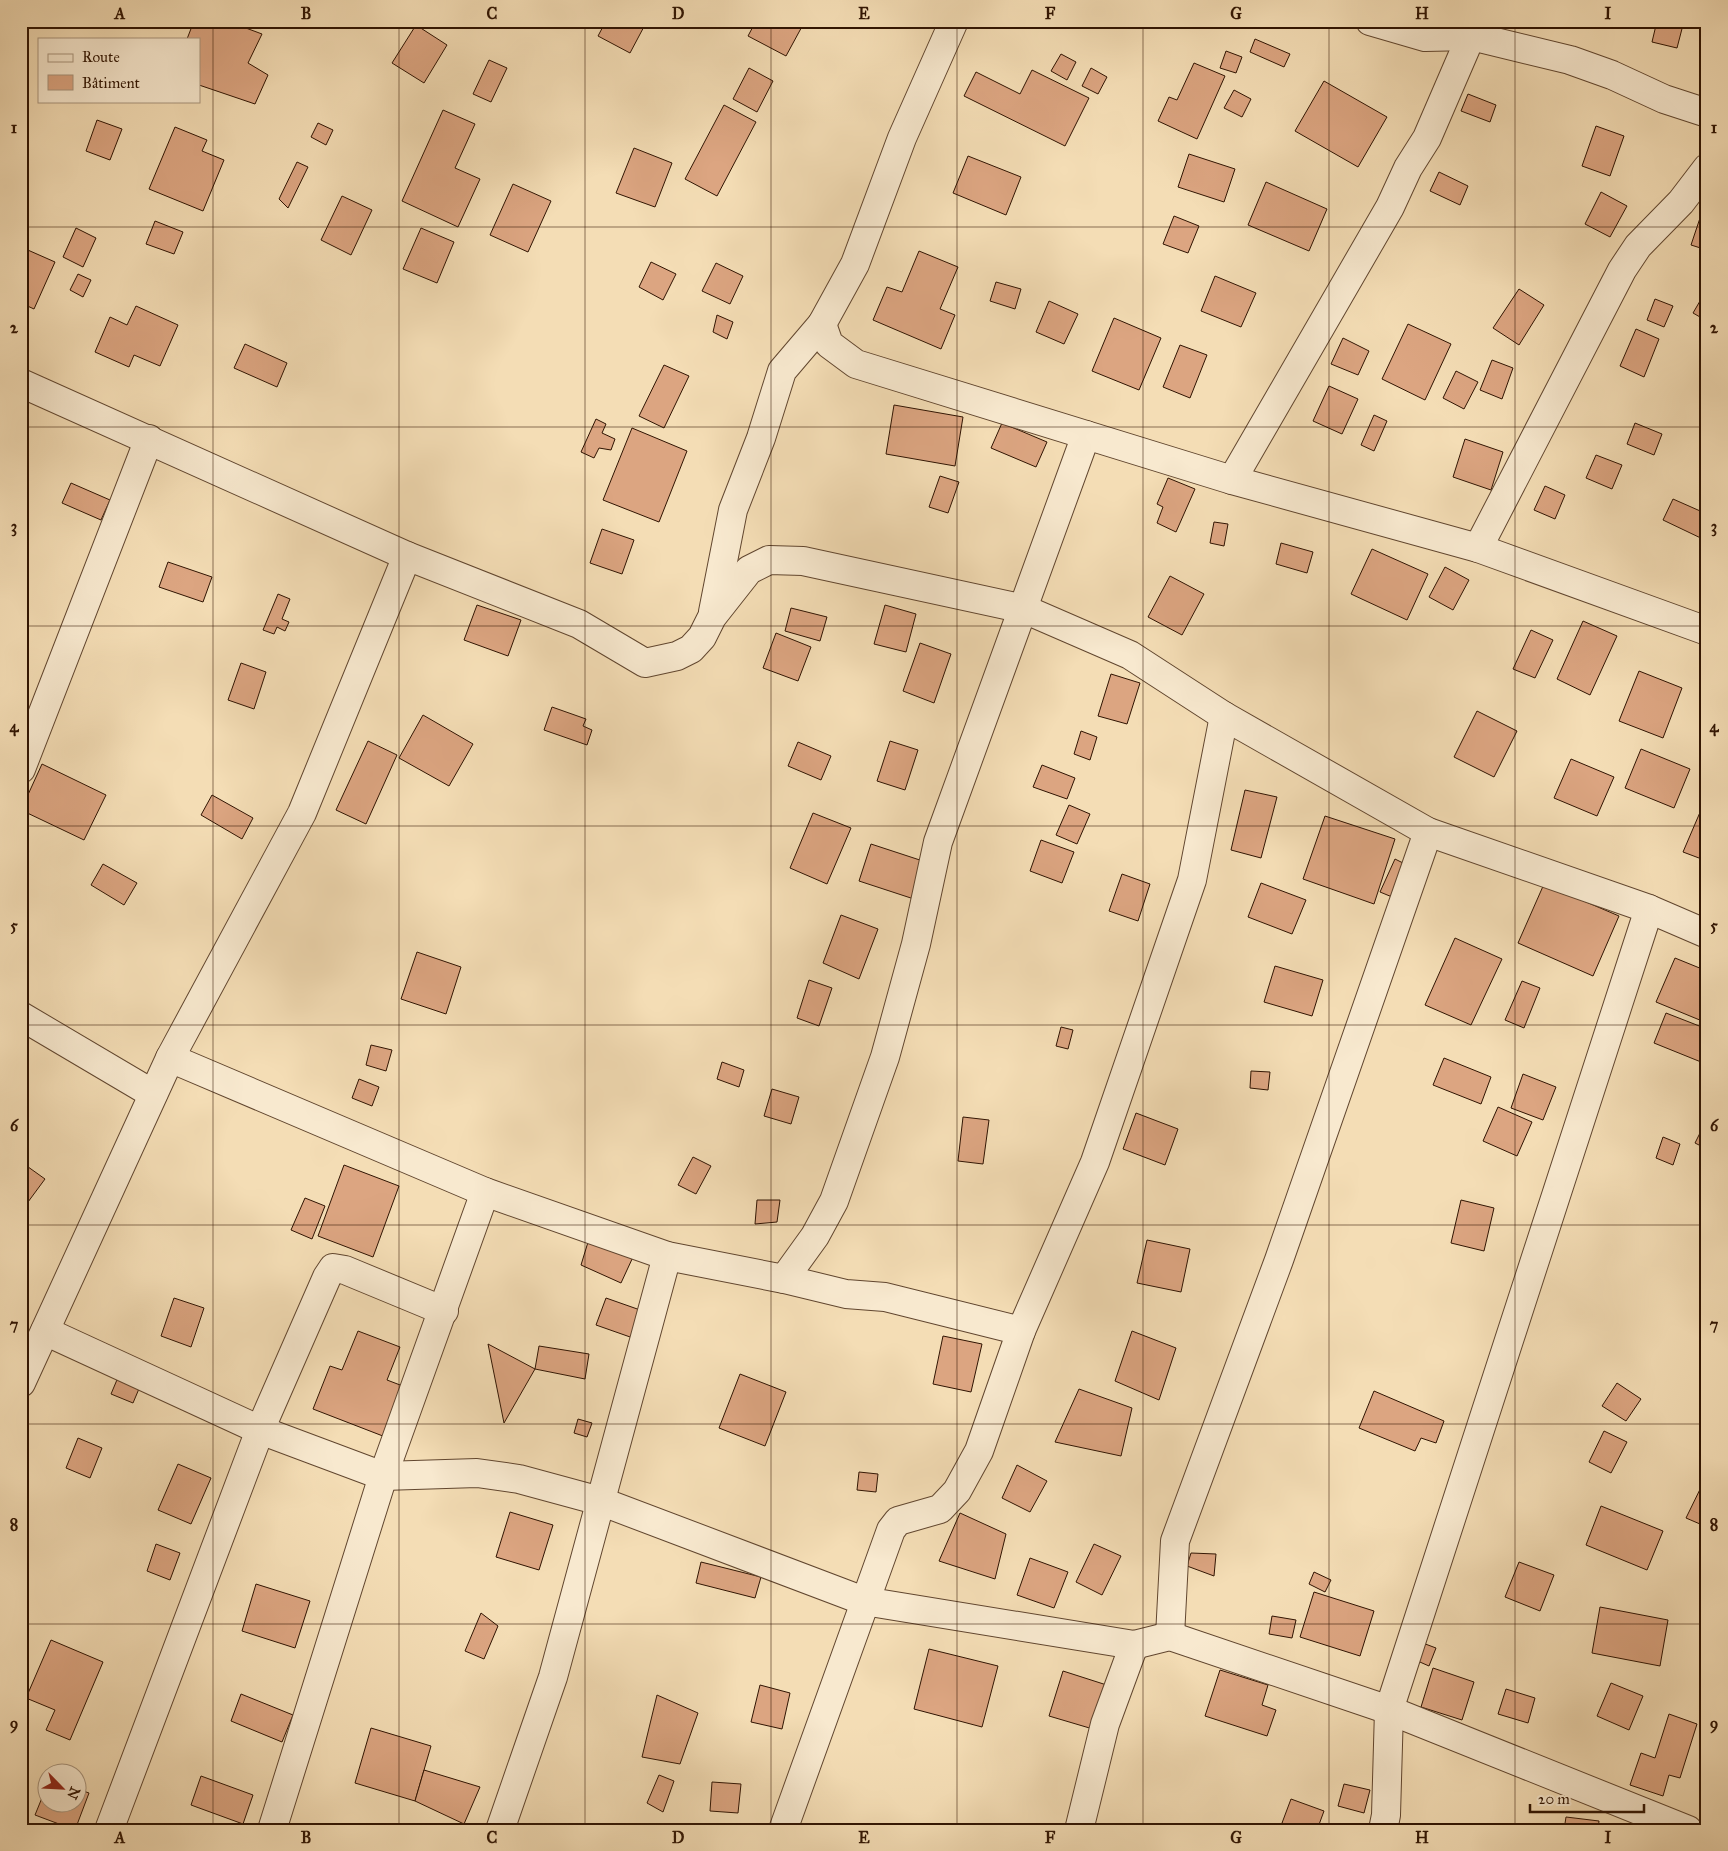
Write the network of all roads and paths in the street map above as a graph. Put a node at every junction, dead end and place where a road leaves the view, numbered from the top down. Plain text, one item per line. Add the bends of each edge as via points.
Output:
1 (954, 21) edge
2 (1370, 21) edge
3 (1471, 36) junction
4 (1707, 113) edge
5 (1707, 168) edge
6 (822, 324) junction
7 (21, 383) edge
8 (1086, 435) junction
9 (149, 439) junction
10 (1232, 480) junction
11 (1478, 548) junction
12 (407, 556) junction
13 (1024, 609) junction
14 (712, 617) junction
15 (1707, 631) edge
16 (1224, 716) junction
17 (21, 769) edge
18 (1428, 832) junction
19 (1649, 909) junction
20 (1707, 934) edge
21 (21, 1016) edge
22 (170, 1058) junction
23 (153, 1094) junction
24 (485, 1192) junction
25 (667, 1256) junction
26 (784, 1279) junction
27 (444, 1312) junction
28 (45, 1331) junction
29 (1020, 1331) junction
30 (21, 1383) edge
31 (260, 1430) junction
32 (384, 1476) junction
33 (600, 1501) junction
34 (864, 1601) junction
35 (1170, 1636) junction
36 (1134, 1645) junction
37 (1389, 1710) junction
38 (109, 1830) edge
39 (272, 1830) edge
40 (500, 1830) edge
41 (783, 1830) edge
42 (1079, 1830) edge
43 (1383, 1830) edge
44 (1688, 1830) edge

1 - 6 street via 902,138 855,264
2 - 3 street via 1425,37
3 - 4 street via 1570,60
3 - 10 street via 1427,138 1408,168 1390,207
5 - 11 street via 1681,202 1638,246 1622,270
6 - 8 street via 830,344 856,364
6 - 14 street via 782,371 762,438 734,510
7 - 9 street
8 - 10 street
8 - 13 street
9 - 12 street
9 - 17 street
10 - 11 street
11 - 15 street
12 - 14 street via 578,624 645,663 691,650
12 - 22 street via 302,813
13 - 14 street via 803,561 769,560 749,570
13 - 16 street via 1130,655
13 - 26 street via 938,842 916,944 885,1057 834,1201 815,1236
16 - 18 street
16 - 29 street via 1192,880 1096,1162
18 - 19 street
18 - 35 street via 1279,1260 1176,1541
19 - 20 street
19 - 37 street
21 - 23 street
22 - 23 street
22 - 24 street
23 - 28 street
24 - 25 street
24 - 27 street
25 - 26 street
25 - 33 street
26 - 29 street via 846,1294 885,1297
27 - 31 street via 345,1270 333,1268
27 - 32 street
28 - 30 street
28 - 31 street
29 - 34 street via 979,1451 957,1491 940,1509 898,1521 891,1530
31 - 32 street
31 - 38 street
32 - 33 street via 477,1473 520,1479
32 - 39 street
33 - 34 street
33 - 40 street via 553,1678
34 - 36 street
34 - 41 street
35 - 36 street
35 - 37 street
36 - 42 street via 1105,1724
37 - 43 street
37 - 44 street

